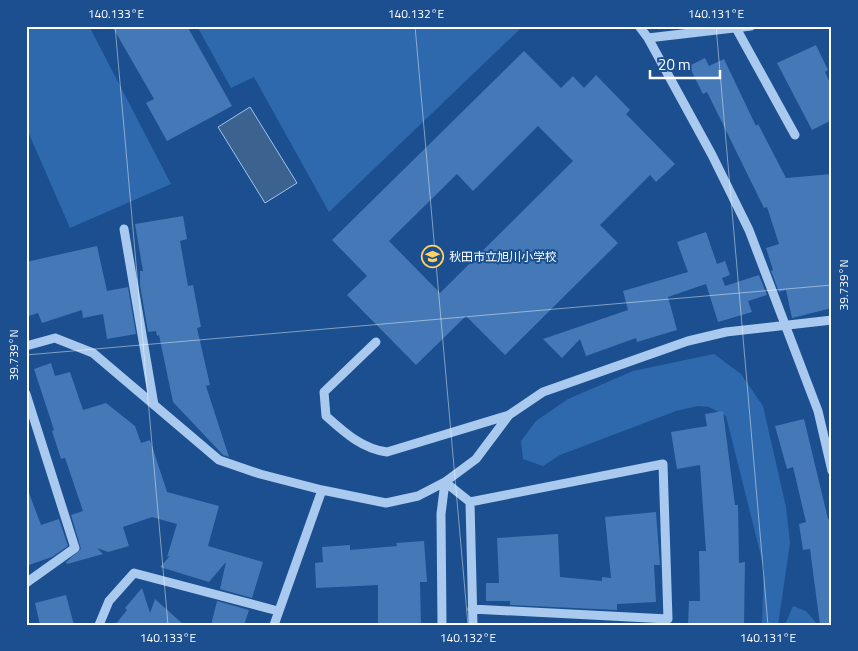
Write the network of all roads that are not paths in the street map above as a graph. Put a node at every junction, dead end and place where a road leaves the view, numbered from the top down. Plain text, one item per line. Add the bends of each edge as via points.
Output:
1 (639, 26) edge
2 (751, 26) edge
3 (736, 28) junction
4 (692, 29) edge
5 (648, 38) junction
6 (795, 135) dead end
7 (124, 229) dead end
8 (832, 320) edge
9 (784, 325) junction
10 (376, 342) dead end
11 (26, 346) edge
12 (26, 394) edge
13 (154, 405) junction
14 (509, 415) junction
15 (832, 471) edge
16 (446, 482) junction
17 (322, 490) junction
18 (470, 502) junction
19 (26, 583) edge
20 (472, 609) junction
21 (278, 611) junction
22 (99, 625) edge
23 (274, 625) edge
24 (442, 625) edge
25 (473, 625) edge

1 - 5 street
2 - 3 street
3 - 4 street
3 - 6 street
4 - 5 street
5 - 9 street via 749,230
7 - 13 street
8 - 9 street
9 - 14 street via 726,332 679,344 543,392
9 - 15 street via 818,411
10 - 14 street via 324,392 326,416 372,450 387,452
11 - 13 street via 55,338 93,353
12 - 19 street via 75,548
13 - 17 street via 219,460
14 - 16 street via 476,459
16 - 17 street via 418,496 386,503
16 - 18 street
16 - 24 street via 441,514
17 - 21 street
18 - 20 street
18 - 20 street via 663,464 668,618
20 - 25 street
21 - 22 street via 134,573 109,601
21 - 23 street

